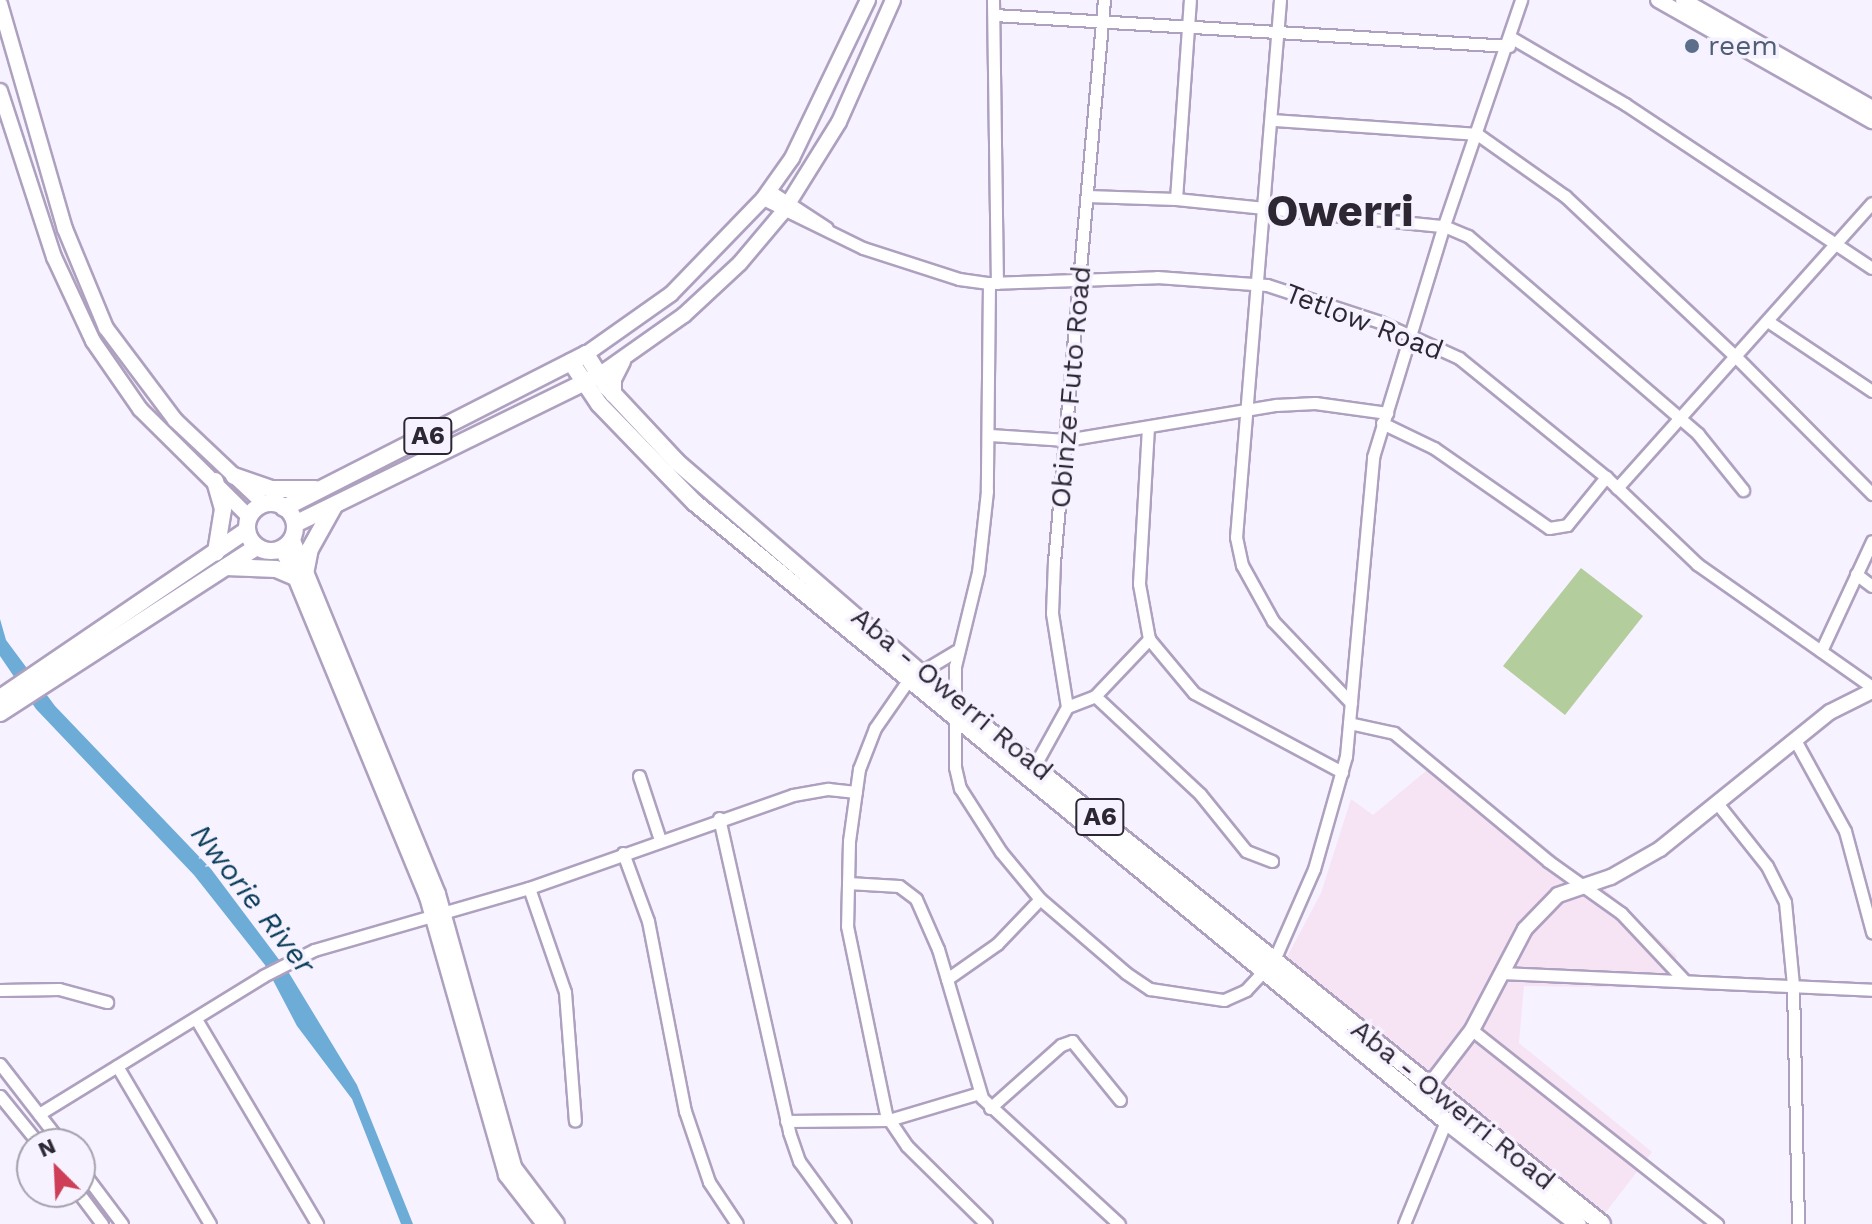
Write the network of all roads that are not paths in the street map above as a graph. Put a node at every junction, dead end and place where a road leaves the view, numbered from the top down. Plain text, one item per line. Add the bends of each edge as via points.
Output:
1 (868, 0) edge
2 (893, 0) edge
3 (993, 0) edge
4 (1104, 0) edge
5 (1190, 0) edge
6 (1280, 0) edge
7 (1521, 0) edge
8 (1658, 0) edge
9 (1683, 0) edge
10 (0, 4) edge
11 (994, 15) junction
12 (1102, 24) junction
13 (1187, 26) junction
14 (1277, 33) junction
15 (1511, 42) junction
16 (0, 91) edge
17 (1872, 108) edge
18 (1273, 120) junction
19 (1872, 121) edge
20 (1477, 134) junction
21 (766, 195) junction
22 (1087, 196) junction
23 (1176, 199) junction
24 (1872, 203) edge
25 (786, 208) junction
26 (1266, 208) junction
27 (1444, 226) junction
28 (1837, 245) junction
29 (1872, 268) edge
30 (1082, 280) junction
31 (993, 283) junction
32 (1256, 284) junction
33 (1769, 322) junction
34 (1409, 335) junction
35 (579, 358) junction
36 (1737, 358) junction
37 (622, 361) junction
38 (592, 379) junction
39 (1872, 391) edge
40 (563, 394) junction
41 (613, 394) junction
42 (599, 404) junction
43 (1245, 409) junction
44 (1385, 418) junction
45 (1681, 420) junction
46 (1148, 427) junction
47 (990, 435) junction
48 (1066, 440) junction
49 (394, 454) junction
50 (403, 472) junction
51 (234, 476) junction
52 (1606, 477) junction
53 (215, 481) junction
54 (1617, 488) junction
55 (321, 489) junction
56 (1743, 490) dead end
57 (1872, 494) edge
58 (264, 504) junction
59 (335, 504) junction
60 (284, 508) junction
61 (248, 524) junction
62 (294, 531) junction
63 (1872, 541) edge
64 (257, 547) junction
65 (277, 550) junction
66 (220, 560) junction
67 (1856, 574) junction
68 (300, 576) junction
69 (1872, 586) edge
70 (1149, 639) junction
71 (956, 651) junction
72 (1821, 651) junction
73 (914, 675) junction
74 (1872, 689) edge
75 (1095, 696) junction
76 (1351, 703) junction
77 (2, 707) edge
78 (1067, 707) junction
79 (956, 713) junction
80 (1349, 723) junction
81 (1795, 740) junction
82 (1035, 765) junction
83 (1342, 772) junction
84 (639, 776) dead end
85 (856, 792) junction
86 (1717, 803) junction
87 (719, 818) junction
88 (660, 840) junction
89 (623, 853) junction
90 (1272, 861) dead end
91 (848, 883) junction
92 (1586, 885) junction
93 (529, 888) junction
94 (1040, 899) junction
95 (439, 916) junction
96 (1872, 932) edge
97 (1270, 965) junction
98 (1501, 973) junction
99 (947, 979) junction
100 (1684, 980) junction
101 (1793, 985) junction
102 (0, 990) edge
103 (1872, 990) edge
104 (107, 1002) dead end
105 (196, 1019) junction
106 (1472, 1030) junction
107 (0, 1064) edge
108 (117, 1066) junction
109 (979, 1093) junction
110 (1423, 1094) junction
111 (0, 1096) edge
112 (1120, 1100) dead end
113 (990, 1108) junction
114 (39, 1114) junction
115 (889, 1120) junction
116 (575, 1121) dead end
117 (786, 1121) junction
118 (1446, 1121) junction
119 (26, 1128) edge
120 (50, 1128) edge
121 (96, 1189) edge
122 (206, 1222) edge
123 (1600, 1223) edge
124 (122, 1224) edge
125 (317, 1224) edge
126 (544, 1224) edge
127 (557, 1224) edge
128 (737, 1224) edge
129 (845, 1224) edge
130 (986, 1224) edge
131 (1119, 1224) edge
132 (1404, 1224) edge
133 (1578, 1224) edge
134 (1717, 1224) edge
135 (1798, 1224) edge

1 - 21 main road via 792,158
2 - 25 main road via 839,122
3 - 11 street
4 - 12 street, Obinze Futo Road
5 - 13 street
6 - 14 street
7 - 15 street
8 - 19 main road
9 - 17 main road
10 - 51 main road via 65,229 91,298 144,384
11 - 12 street
11 - 31 street
12 - 13 street
12 - 22 street, Obinze Futo Road
13 - 14 street
13 - 23 street
14 - 15 street
14 - 18 street
15 - 20 street
15 - 28 street via 1625,104
16 - 53 main road via 54,257 93,341 140,409
18 - 20 street
18 - 26 street
20 - 27 street
20 - 36 street via 1565,196
21 - 25 street, Tetlow Road
21 - 35 main road via 671,294
22 - 23 street
22 - 30 street, Obinze Futo Road
23 - 26 street
24 - 28 street
25 - 31 street, Tetlow Road via 844,240 924,271
25 - 37 main road via 717,285
26 - 27 street
26 - 32 street
27 - 34 street
27 - 45 street via 1486,248
28 - 29 street
28 - 33 street
30 - 31 street, Tetlow Road
30 - 32 street, Tetlow Road via 1157,277
30 - 48 street, Obinze Futo Road
31 - 47 street
32 - 34 street, Tetlow Road
32 - 43 street
33 - 36 street
33 - 39 street
34 - 44 street
34 - 52 street, Tetlow Road via 1459,358
35 - 38 highway, Aba - Owerri Road / A6
35 - 49 highway, A6
36 - 45 street
36 - 57 street
37 - 38 main road
37 - 41 highway
38 - 40 highway, A6
38 - 41 highway, Aba - Owerri Road / A6
38 - 42 highway, Aba - Owerri Road / A6
40 - 42 highway via 577,392
40 - 50 highway, A6
41 - 73 highway, Aba - Owerri Road / A6 via 677,462
42 - 73 highway, Aba - Owerri Road / A6 via 695,503
43 - 44 street via 1315,403
43 - 46 street
43 - 76 street via 1236,537 1242,565 1273,621
44 - 52 street via 1549,528 1567,525
44 - 76 street via 1373,457
45 - 54 street
45 - 56 street
46 - 48 street
46 - 70 street via 1139,584
47 - 48 street
47 - 71 street via 978,572
48 - 78 street, Obinze Futo Road via 1052,613
49 - 50 highway
49 - 55 highway, A6
50 - 59 highway, A6
51 - 55 highway via 271,489
51 - 58 main road
52 - 54 street, Tetlow Road
53 - 61 main road
53 - 66 highway via 223,509
54 - 72 street, Tetlow Road via 1697,564
55 - 60 highway, A6
58 - 60 highway
58 - 61 highway
59 - 62 highway, A6
59 - 68 highway
60 - 62 highway
61 - 64 highway
61 - 66 highway
62 - 65 highway, A6
62 - 68 main road
63 - 67 street
64 - 65 highway
64 - 66 highway
65 - 68 main road
66 - 68 highway
66 - 77 highway
67 - 69 street
67 - 72 street
68 - 95 main road
70 - 75 street
70 - 83 street via 1194,693
71 - 73 street
71 - 79 street
72 - 74 street, Tetlow Road
73 - 79 highway, Aba - Owerri Road / A6
73 - 85 street via 875,728
74 - 81 main road via 1830,712
75 - 78 street
75 - 90 street via 1200,794 1246,851
76 - 80 street
78 - 82 street
79 - 82 highway, Aba - Owerri Road / A6
79 - 94 street via 960,788 1001,852
79 - 97 highway, Aba - Owerri Road / A6
80 - 83 street
80 - 92 street via 1394,733 1548,861
81 - 86 main road
81 - 96 street via 1845,831
82 - 97 highway, Aba - Owerri Road / A6
83 - 97 street via 1314,869
84 - 88 street
85 - 87 street via 810,791
85 - 91 street
86 - 92 main road via 1660,849
86 - 101 street via 1780,888
87 - 88 street
87 - 117 street
88 - 89 street
89 - 93 street
89 - 128 street via 648,921 685,1111 709,1182
91 - 99 street via 899,886 916,899
91 - 115 street via 847,926 859,1000
92 - 98 main road via 1558,895 1535,915
92 - 100 street
93 - 95 street
93 - 116 street via 565,992
94 - 97 street via 1150,989 1224,1000 1246,990
94 - 99 street via 997,944
95 - 105 street via 290,961
95 - 126 main road via 506,1175
95 - 127 main road via 514,1167
97 - 110 highway, Aba - Owerri Road / A6
98 - 100 street
98 - 106 main road
99 - 109 street
100 - 101 street
101 - 103 street
101 - 135 street
102 - 104 street via 59,989
105 - 108 street
105 - 125 street
106 - 110 main road
106 - 134 street
107 - 114 street
108 - 114 street
108 - 122 street
109 - 113 street
109 - 115 street
110 - 118 highway, Aba - Owerri Road / A6
110 - 123 highway, Aba - Owerri Road / A6
111 - 119 street
112 - 113 street via 1072,1041
113 - 131 street
114 - 120 street
115 - 117 street
115 - 130 street via 907,1146
117 - 129 street via 799,1161
118 - 132 street
118 - 133 highway, Aba - Owerri Road / A6
121 - 124 street

